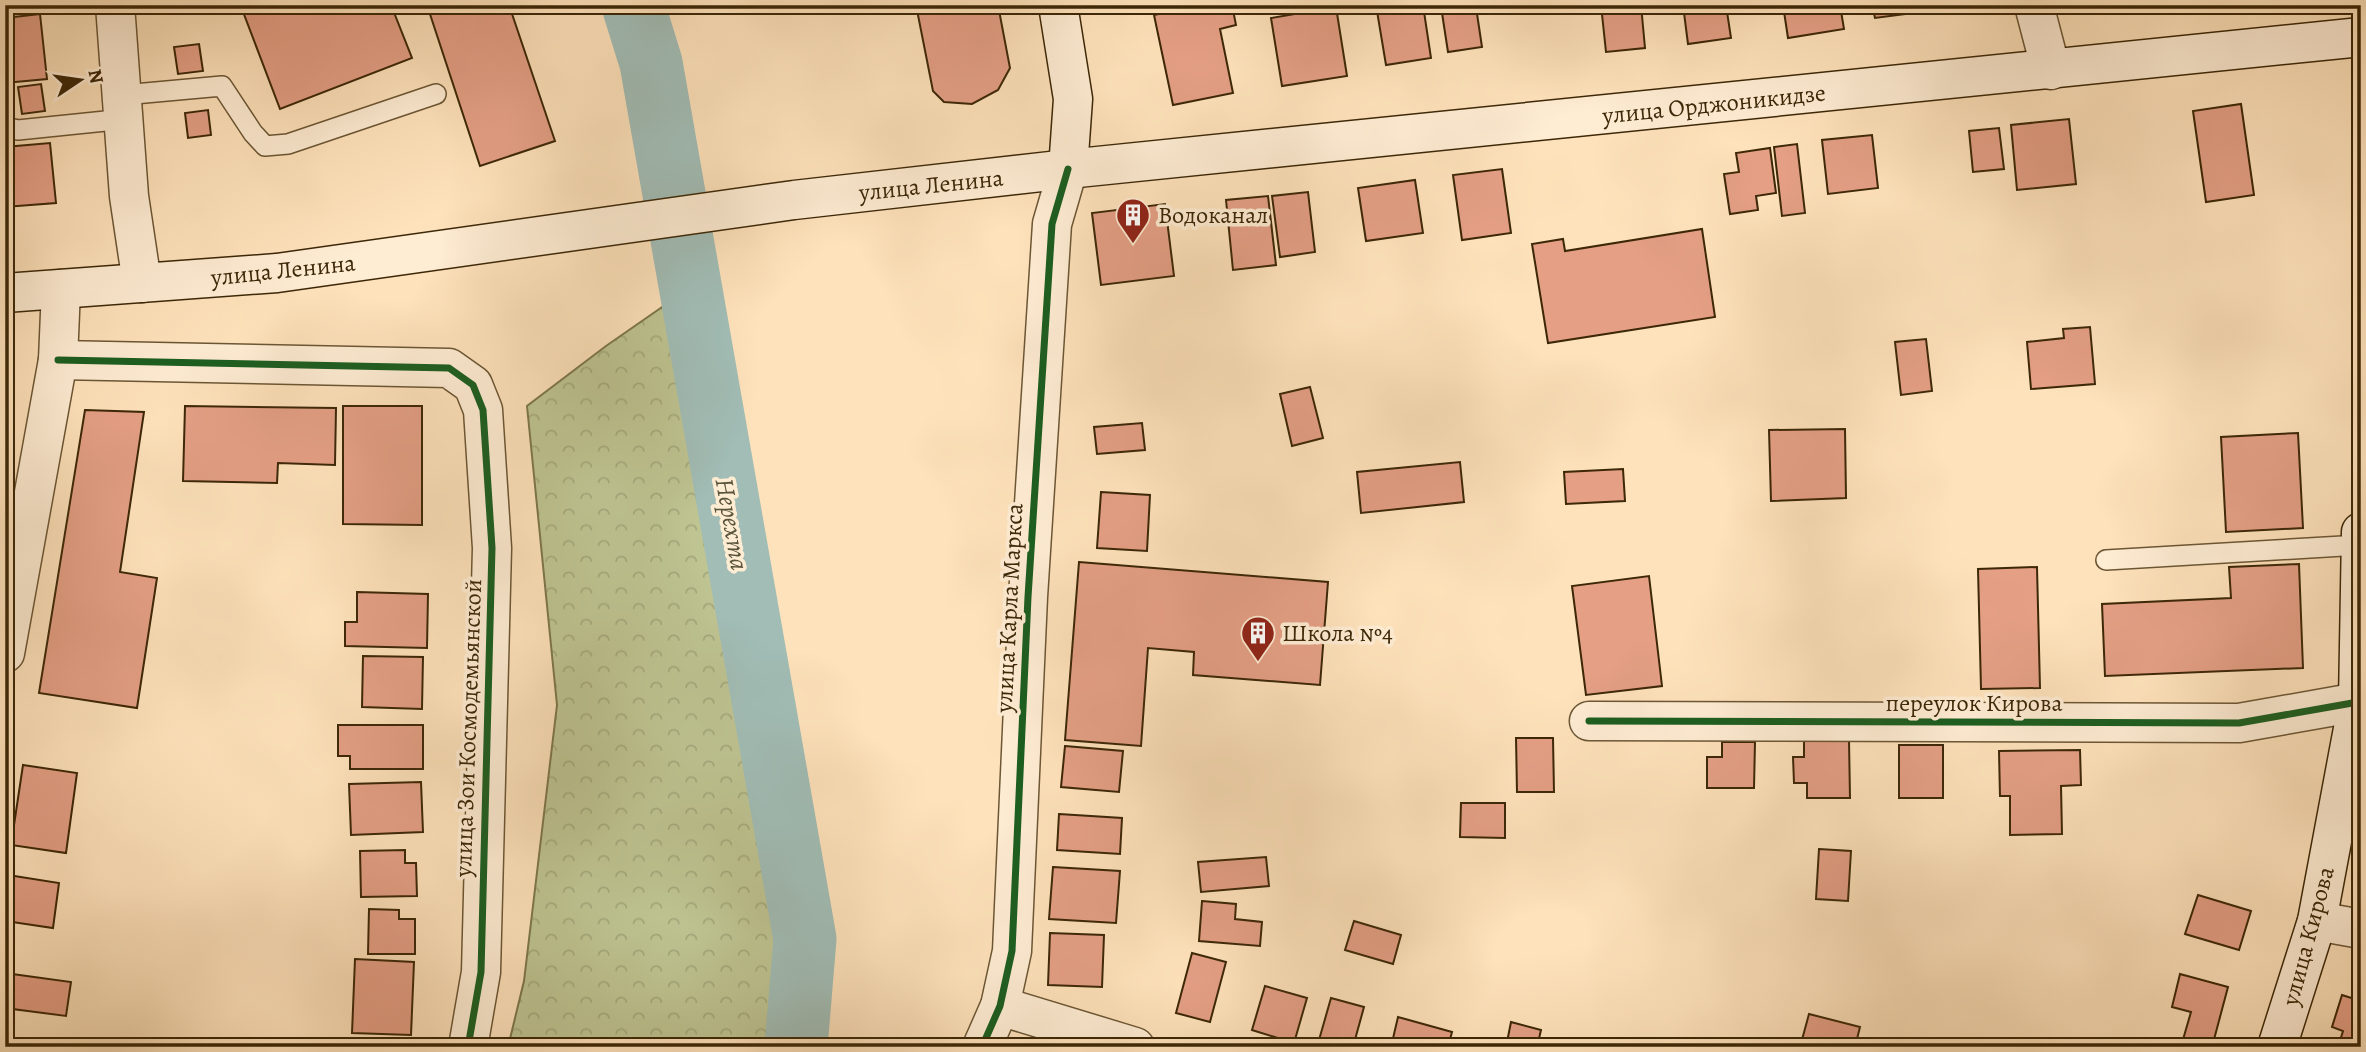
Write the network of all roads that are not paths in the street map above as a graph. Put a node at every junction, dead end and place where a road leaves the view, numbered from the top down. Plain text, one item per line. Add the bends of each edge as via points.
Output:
1 (116, 5) edge
2 (1058, 5) edge
3 (2034, 5) edge
4 (2361, 37) edge
5 (2051, 70) junction
6 (436, 94) dead end
7 (124, 107) junction
8 (5, 127) edge
9 (1068, 169) junction
10 (142, 283) junction
11 (61, 289) junction
12 (5, 293) edge
13 (58, 360) junction
14 (2361, 532) edge
15 (2360, 545) edge
16 (2106, 560) dead end
17 (5, 653) edge
18 (2358, 702) junction
19 (1589, 721) dead end
20 (2317, 921) junction
21 (2361, 929) edge
22 (1000, 1006) junction
23 (468, 1047) edge
24 (982, 1047) edge
25 (1135, 1047) edge
26 (2277, 1047) edge

1 - 7 street
2 - 9 street, улица Карла Маркса via 1073,99
3 - 5 street
4 - 5 street, улица Орджоникидзе
5 - 9 street, улица Орджоникидзе
6 - 7 lane via 288,144 265,146 222,86
7 - 8 lane via 18,130
7 - 10 street
9 - 10 street, улица Ленина via 794,200 277,273
9 - 22 street, улица Карла Маркса via 1052,224 1012,951
10 - 11 street, улица Ленина
11 - 12 street, улица Ленина
11 - 13 street
13 - 17 street
13 - 23 street, улица Зои Космодемьянской via 449,368 473,385 483,410 492,548 481,972
14 - 15 street, улица Кирова
15 - 16 lane
15 - 18 street, улица Кирова
18 - 19 street, переулок Кирова via 2239,723
18 - 20 street, улица Кирова
20 - 21 street
20 - 26 street, улица Кирова
22 - 24 street, улица Карла Маркса
22 - 25 street

